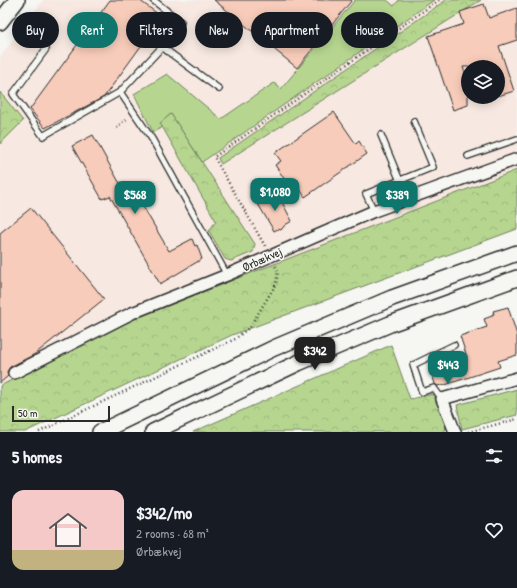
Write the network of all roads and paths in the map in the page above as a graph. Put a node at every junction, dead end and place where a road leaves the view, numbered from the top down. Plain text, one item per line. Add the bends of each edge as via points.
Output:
1 (17, 0) edge
2 (153, 0) edge
3 (439, 0) edge
4 (168, 12) edge
5 (0, 22) edge
6 (161, 48) edge
7 (163, 48) edge
8 (46, 49) dead end
9 (218, 89) dead end
10 (120, 92) junction
11 (134, 113) junction
12 (414, 121) dead end
13 (117, 128) dead end
14 (381, 135) dead end
15 (517, 139) edge
16 (468, 156) dead end
17 (517, 159) edge
18 (400, 181) junction
19 (374, 211) junction
20 (517, 253) edge
21 (270, 256) junction
22 (227, 275) junction
23 (517, 278) edge
24 (454, 345) dead end
25 (14, 373) dead end
26 (517, 378) edge
27 (442, 399) junction
28 (517, 419) edge
29 (39, 432) edge
30 (100, 432) edge
31 (153, 432) edge
32 (455, 432) edge
33 (468, 432) edge

1 - 5 main road
2 - 4 lane
3 - 21 path via 214,157
6 - 10 lane
7 - 9 lane
8 - 10 lane via 13,94 43,136
10 - 11 lane
11 - 13 path
11 - 22 lane via 152,139
12 - 18 lane via 433,167
14 - 18 lane
15 - 16 lane
17 - 19 street, Ørbækvej
18 - 19 lane via 366,194
19 - 21 street, Ørbækvej
20 - 30 main road via 392,298 274,348
21 - 22 street, Ørbækvej
21 - 29 path via 278,271 276,284 250,327 235,339
22 - 25 street, Ørbækvej via 132,313
23 - 31 main road via 390,324 298,363
24 - 27 lane via 413,365 422,392 434,388
26 - 27 street
27 - 32 street
28 - 33 path

